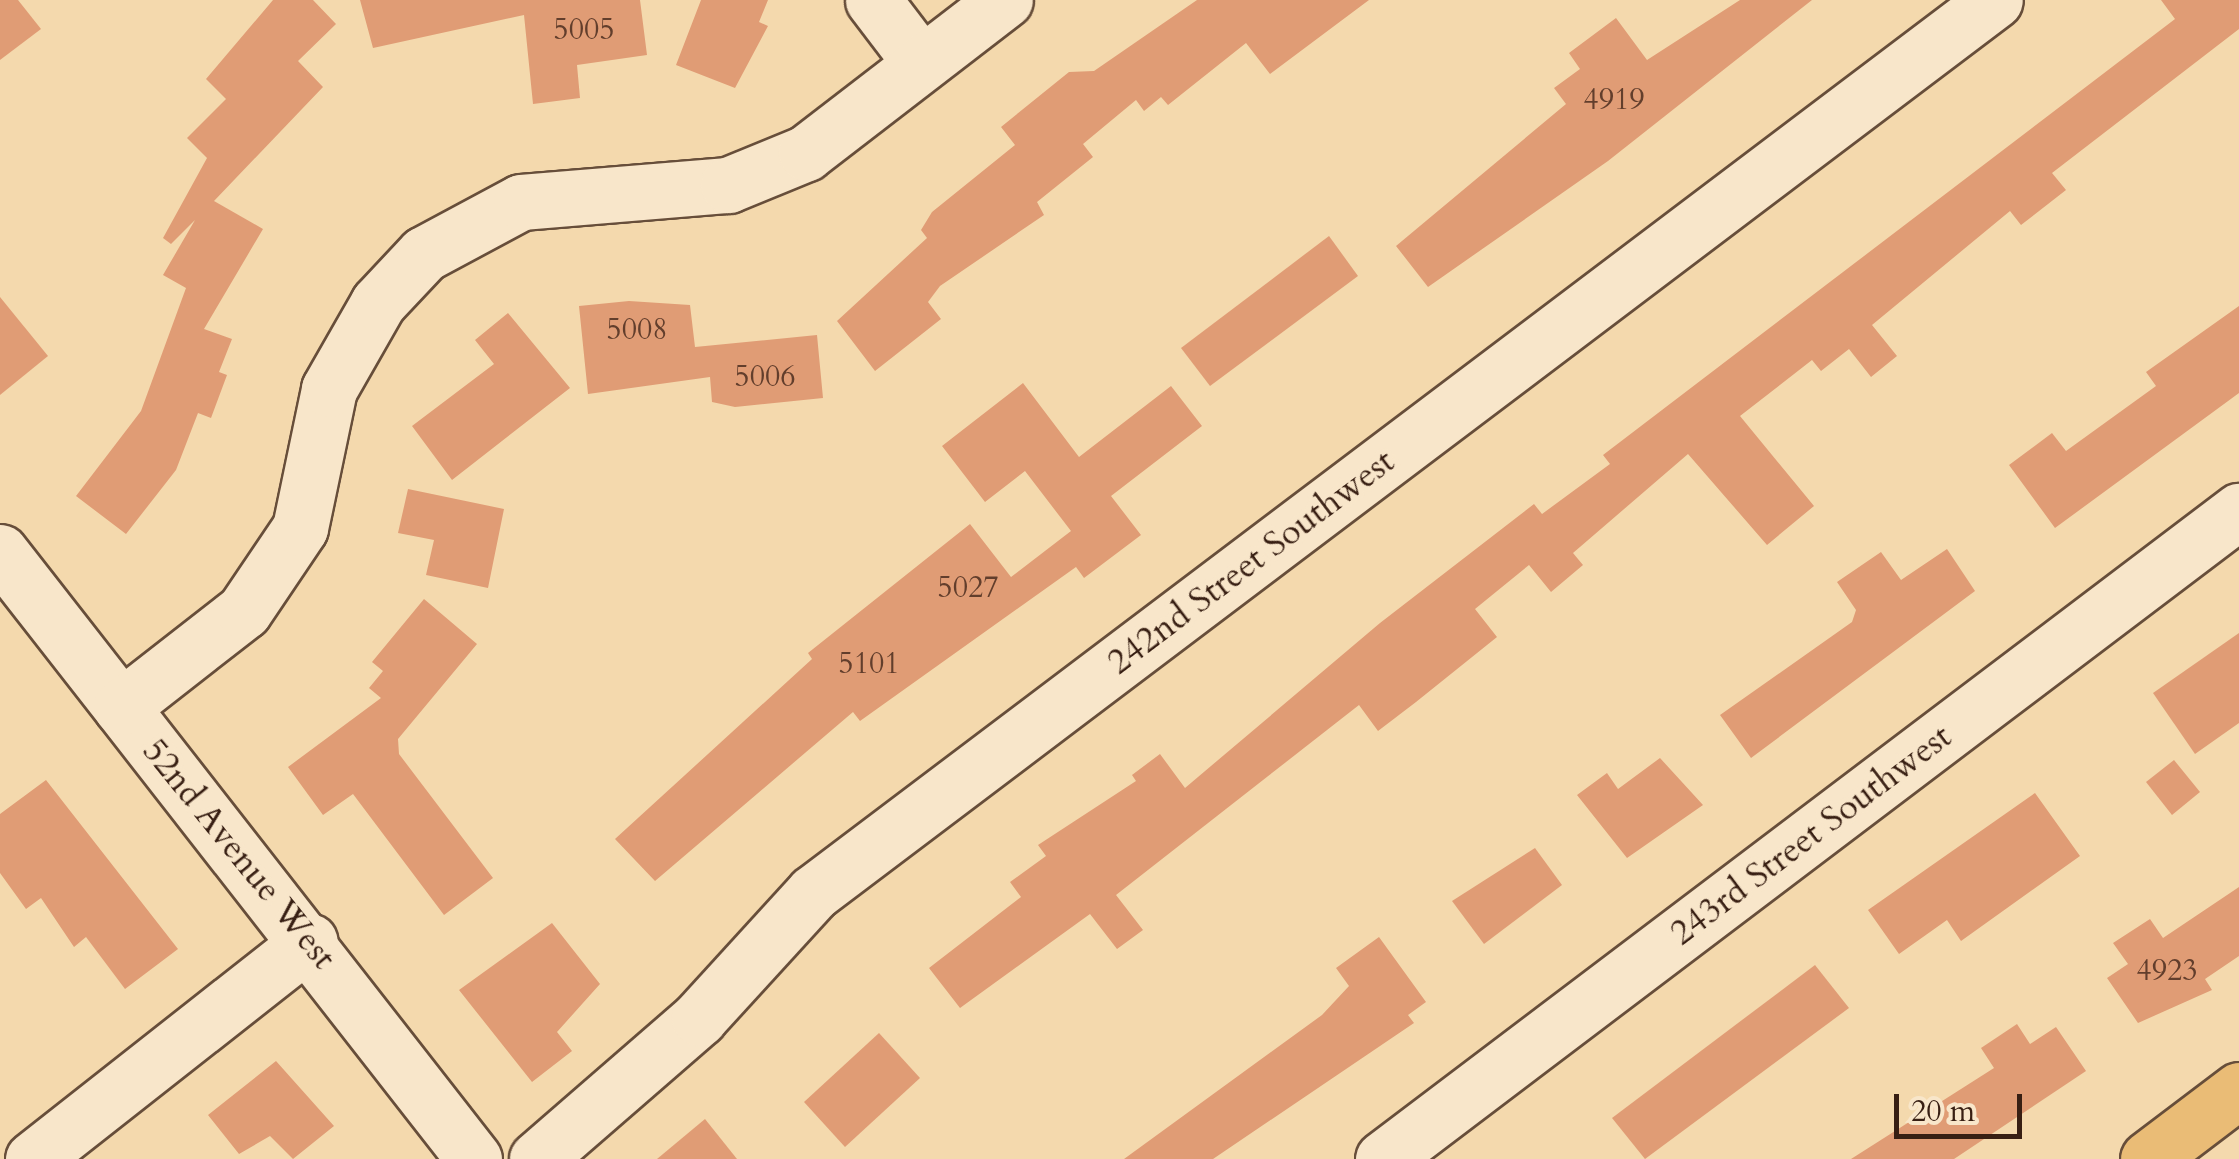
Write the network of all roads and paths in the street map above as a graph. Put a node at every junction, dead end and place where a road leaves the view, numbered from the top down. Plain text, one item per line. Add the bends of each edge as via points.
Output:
1 (873, 0) edge
2 (1005, 0) edge
3 (1995, 0) edge
4 (921, 64) junction
5 (2239, 511) edge
6 (0, 552) edge
7 (121, 707) junction
8 (310, 941) junction
9 (2239, 1090) edge
10 (33, 1159) edge
11 (474, 1159) edge
12 (537, 1159) edge
13 (1382, 1159) edge
14 (2148, 1159) edge

1 - 4 street
2 - 4 street
3 - 12 street, 242nd Street Southwest via 813,893 699,1018
4 - 7 street via 806,152 728,185 521,202 424,254 378,302 329,388 300,528 244,610
5 - 13 street, 243rd Street Southwest
6 - 7 street, 52nd Avenue West
7 - 8 street, 52nd Avenue West
8 - 10 street
8 - 11 street, 52nd Avenue West
9 - 14 main road

